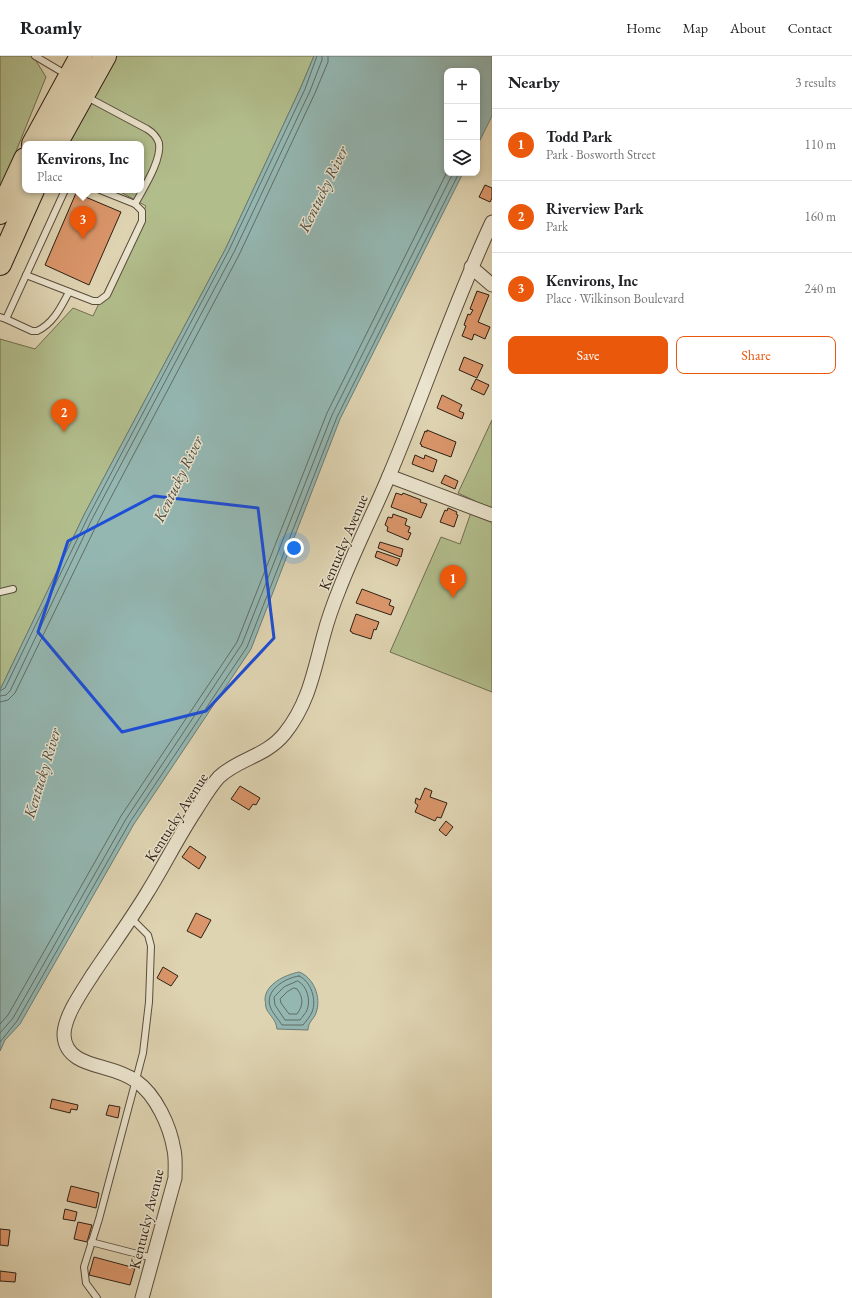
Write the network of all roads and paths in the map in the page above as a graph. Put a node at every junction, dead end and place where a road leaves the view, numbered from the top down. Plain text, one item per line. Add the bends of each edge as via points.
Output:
1 (35, 56) edge
2 (81, 56) edge
3 (105, 56) edge
4 (76, 85) junction
5 (35, 141) edge
6 (57, 141) edge
7 (22, 165) edge
8 (144, 186) edge
9 (32, 193) edge
10 (64, 193) edge
11 (108, 193) edge
12 (141, 193) edge
13 (135, 204) junction
14 (0, 213) edge
15 (492, 222) edge
16 (0, 264) edge
17 (471, 267) junction
18 (26, 275) junction
19 (492, 285) edge
20 (69, 292) junction
21 (3, 318) edge
22 (389, 476) junction
23 (492, 514) edge
24 (12, 589) dead end
25 (0, 592) edge
26 (131, 918) junction
27 (135, 1081) junction
28 (92, 1242) junction
29 (153, 1258) junction
30 (97, 1298) edge
31 (142, 1298) edge

1 - 4 lane
2 - 4 highway
3 - 4 highway
4 - 5 highway
4 - 6 highway
4 - 8 lane via 147,129 157,138 159,149 156,163
7 - 14 highway
9 - 16 highway
10 - 18 lane
11 - 13 lane
12 - 13 lane
13 - 20 lane via 142,211 142,220 107,295 99,301 93,301
15 - 17 street, Kentucky Avenue
17 - 19 street
17 - 22 street, Kentucky Avenue
18 - 20 lane
18 - 21 lane
20 - 21 lane via 56,314 37,331
22 - 23 street
22 - 26 street, Kentucky Avenue via 353,555 328,619 305,702 285,733 273,746 231,768 210,788
24 - 25 lane
26 - 27 lane via 148,935 151,946 149,1002 143,1053
26 - 27 street, Kentucky Avenue via 78,1000 66,1025 64,1036 73,1056
27 - 28 lane
27 - 29 street, Kentucky Avenue via 151,1096 164,1119 174,1148 176,1163 171,1193
28 - 29 lane
28 - 30 lane via 84,1267 86,1283
29 - 31 street, Kentucky Avenue

